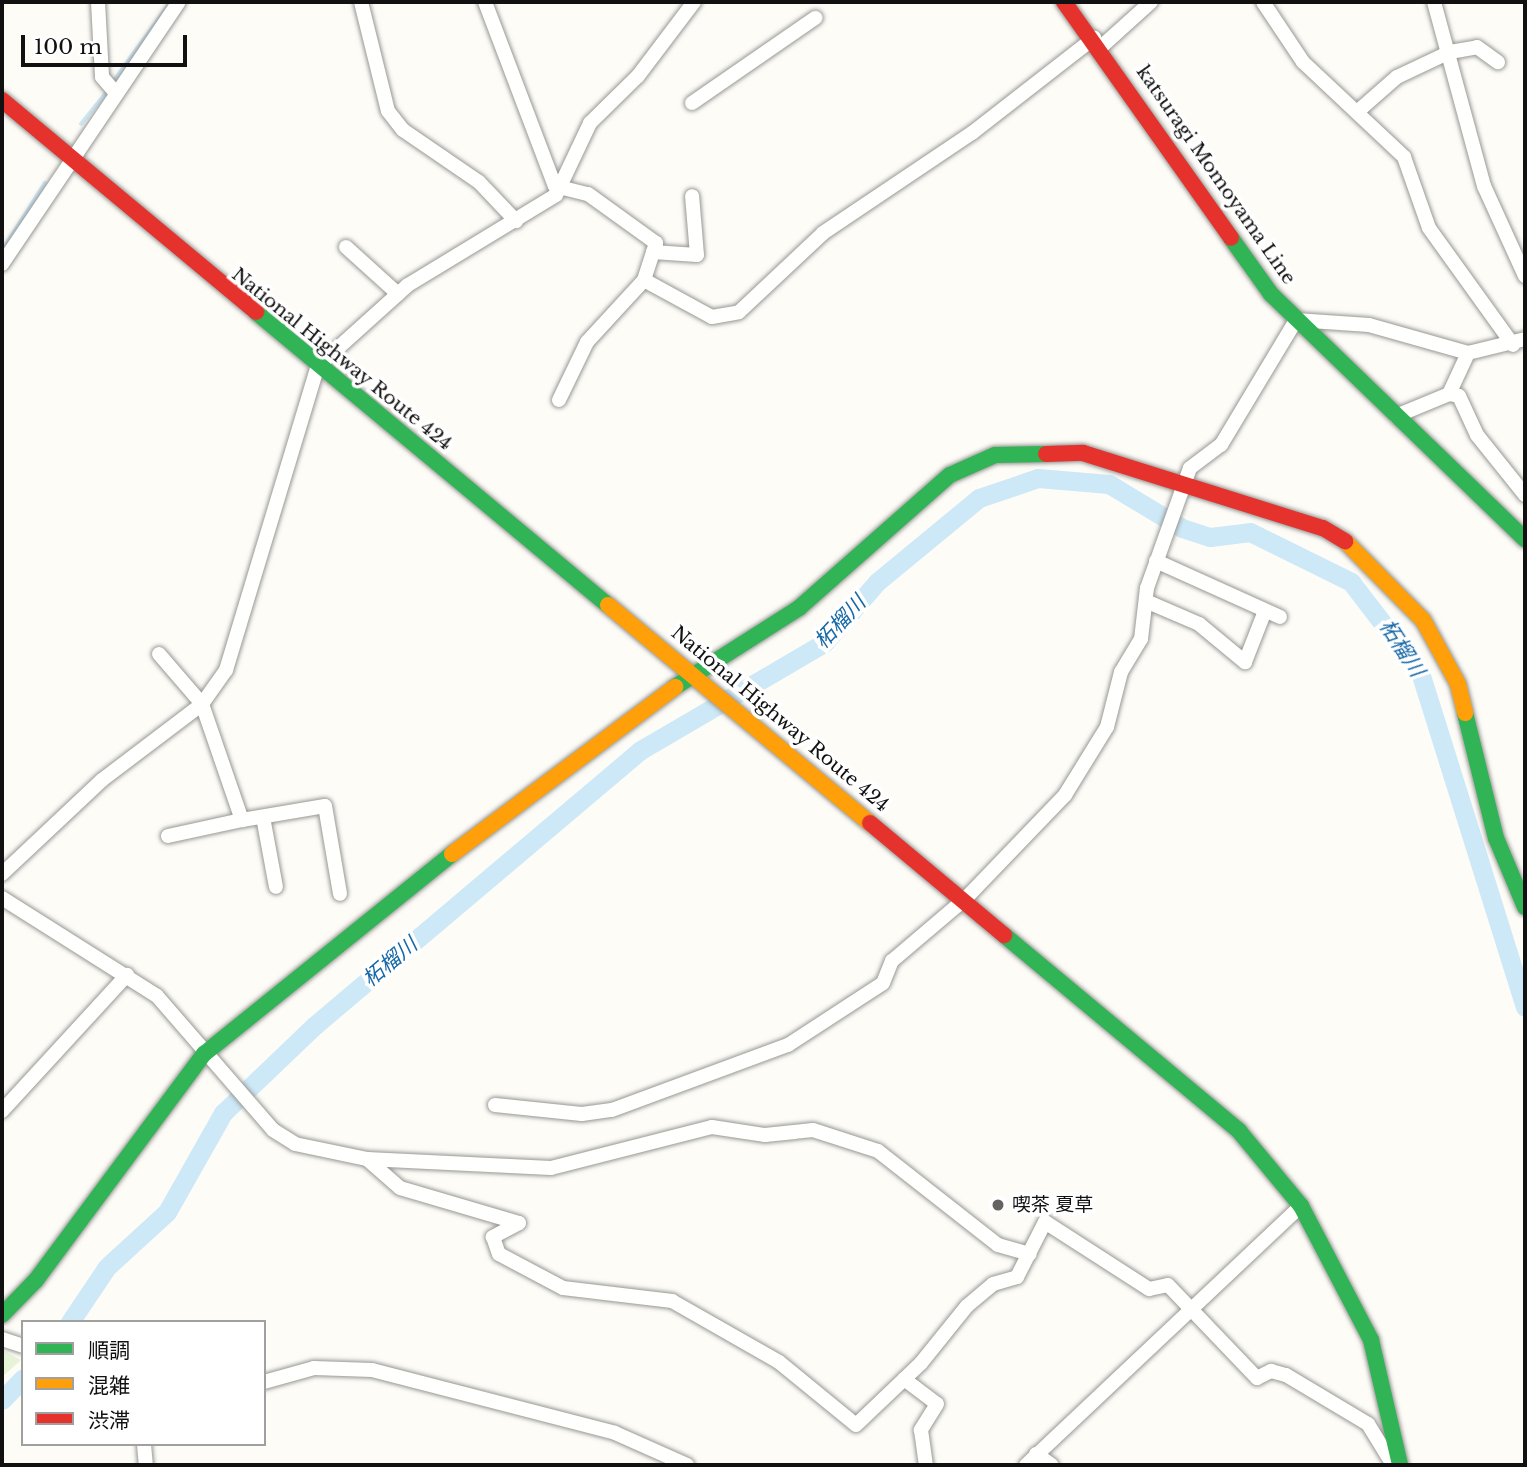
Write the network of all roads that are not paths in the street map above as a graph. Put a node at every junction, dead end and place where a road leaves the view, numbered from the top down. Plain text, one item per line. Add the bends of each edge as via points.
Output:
1 (98, 2) edge
2 (179, 2) edge
3 (361, 2) edge
4 (485, 2) edge
5 (694, 2) edge
6 (1064, 2) edge
7 (1151, 2) edge
8 (1263, 2) edge
9 (1434, 2) edge
10 (815, 18) dead end
11 (1098, 43) junction
12 (1450, 52) junction
13 (1498, 62) dead end
14 (111, 88) junction
15 (2, 100) edge
16 (692, 103) dead end
17 (1357, 112) junction
18 (69, 160) junction
19 (562, 188) junction
20 (692, 196) dead end
21 (516, 221) junction
22 (346, 247) dead end
23 (653, 252) junction
24 (2, 264) edge
25 (1525, 276) edge
26 (644, 281) junction
27 (398, 293) junction
28 (1296, 320) junction
29 (1519, 342) edge
30 (1468, 353) junction
31 (318, 366) junction
32 (1449, 394) junction
33 (559, 400) dead end
34 (1396, 415) junction
35 (1182, 485) junction
36 (1525, 495) edge
37 (1525, 539) edge
38 (1156, 559) junction
39 (1148, 603) junction
40 (1265, 611) junction
41 (1280, 617) dead end
42 (159, 654) dead end
43 (694, 676) junction
44 (202, 704) junction
45 (263, 817) junction
46 (242, 820) junction
47 (168, 836) dead end
48 (2, 874) edge
49 (276, 887) dead end
50 (1520, 893) edge
51 (340, 894) dead end
52 (2, 898) edge
53 (966, 898) junction
54 (127, 975) junction
55 (207, 1058) junction
56 (495, 1105) dead end
57 (2, 1111) edge
58 (367, 1159) junction
59 (1301, 1206) junction
60 (1030, 1254) junction
61 (1191, 1305) junction
62 (2, 1315) edge
63 (2, 1339) edge
64 (21, 1345) edge
65 (904, 1379) junction
66 (266, 1381) edge
67 (144, 1446) edge
68 (1031, 1460) edge
69 (146, 1465) edge
70 (687, 1465) edge
71 (926, 1465) edge
72 (1052, 1465) edge
73 (1393, 1465) edge
74 (1400, 1465) edge

1 - 14 street
2 - 14 street
3 - 21 street via 388,111 403,130 479,182
4 - 19 street via 555,187
5 - 19 street via 645,68 590,123
6 - 11 main road, katsuragi Momoyama Line
7 - 11 street
8 - 17 street via 1303,62
9 - 12 street
10 - 16 street
11 - 26 street via 823,233 739,312 712,317
11 - 28 main road, katsuragi Momoyama Line via 1244,258
12 - 13 street via 1477,47
12 - 17 street via 1397,77
12 - 25 street via 1483,186
14 - 18 street
15 - 18 main road, National Highway Route 424
17 - 29 street via 1404,157 1429,228
18 - 24 street
18 - 31 main road, National Highway Route 424
19 - 21 street
19 - 23 street via 587,194 620,216 656,243
20 - 23 street via 696,255
21 - 27 street
22 - 27 street
23 - 26 street
26 - 33 street via 587,342
27 - 31 street
28 - 30 street via 1369,325
28 - 34 main road, katsuragi Momoyama Line
28 - 35 street via 1221,445 1190,468
29 - 30 street
30 - 32 street
31 - 43 main road, National Highway Route 424
31 - 44 street via 226,670
32 - 34 street
32 - 36 street via 1459,396 1477,435
34 - 37 main road, katsuragi Momoyama Line
35 - 38 street
35 - 43 main road via 1083,453 995,455 950,475 799,608
35 - 50 main road via 1323,528 1386,574 1423,621 1458,684 1492,825
38 - 39 street
38 - 40 street
39 - 40 street via 1199,624 1245,662
39 - 53 street via 1107,727 1065,795
40 - 41 street
42 - 44 street
43 - 53 main road, National Highway Route 424
43 - 55 main road via 499,817
44 - 46 street
44 - 48 street via 102,780
45 - 46 street
45 - 49 street
45 - 51 street via 326,806
46 - 47 street
52 - 54 street
53 - 56 street via 892,961 883,982 788,1045 612,1110 582,1114
53 - 59 main road, National Highway Route 424 via 1239,1131
54 - 55 street via 157,996
54 - 57 street
55 - 58 street via 273,1130 295,1144
55 - 62 main road via 36,1280
58 - 60 street via 551,1168 712,1127 765,1135 813,1130 878,1152 998,1245
58 - 65 street via 400,1188 519,1223 493,1237 499,1254 564,1288 672,1301 733,1332 856,1425
59 - 61 street
59 - 74 main road, National Highway Route 424 via 1343,1276 1371,1340
60 - 61 street via 1045,1222 1149,1289 1168,1285
60 - 65 street via 1017,1277 992,1284 967,1306
61 - 68 street
61 - 73 street via 1257,1378 1270,1371 1286,1375 1368,1424
63 - 64 street
65 - 71 street via 937,1404 921,1430
66 - 70 street via 314,1368 372,1370 615,1433
67 - 69 street
68 - 72 street

